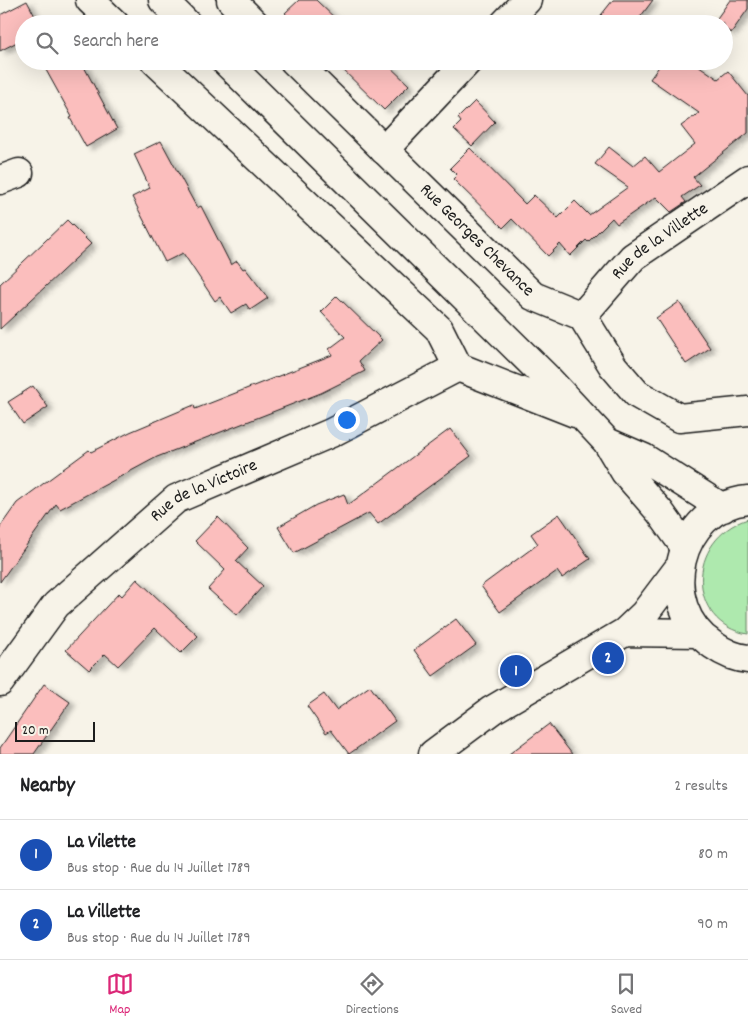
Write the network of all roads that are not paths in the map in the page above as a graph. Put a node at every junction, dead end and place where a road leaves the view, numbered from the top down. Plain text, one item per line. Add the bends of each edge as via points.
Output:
1 (90, 0) edge
2 (163, 0) edge
3 (231, 0) edge
4 (526, 0) edge
5 (106, 15) edge
6 (179, 15) edge
7 (247, 15) edge
8 (512, 15) edge
9 (165, 70) edge
10 (235, 70) edge
11 (303, 70) edge
12 (460, 70) edge
13 (384, 150) junction
14 (748, 179) edge
15 (582, 316) junction
16 (458, 367) junction
17 (748, 411) edge
18 (583, 416) junction
19 (608, 442) junction
20 (735, 504) edge
21 (682, 558) junction
22 (625, 632) junction
23 (698, 633) junction
24 (748, 659) edge
25 (0, 682) edge
26 (433, 754) edge

1 - 5 street
2 - 6 street
3 - 7 street
4 - 8 street
9 - 16 street via 438,329
10 - 18 street
11 - 13 street, Rue Georges Chevance
12 - 13 street
13 - 15 street, Rue Georges Chevance via 533,296
14 - 15 street, Rue de la Villette via 633,257
15 - 17 street via 613,366 637,394 679,418
16 - 18 street
16 - 25 street, Rue de la Victoire via 331,433 176,499 56,605
18 - 19 street
19 - 20 street
19 - 21 street via 625,472 660,512
20 - 21 street via 700,524
21 - 22 street via 644,614
21 - 23 street via 678,592 685,614
22 - 23 street
22 - 26 street via 492,710
23 - 24 street via 724,652

